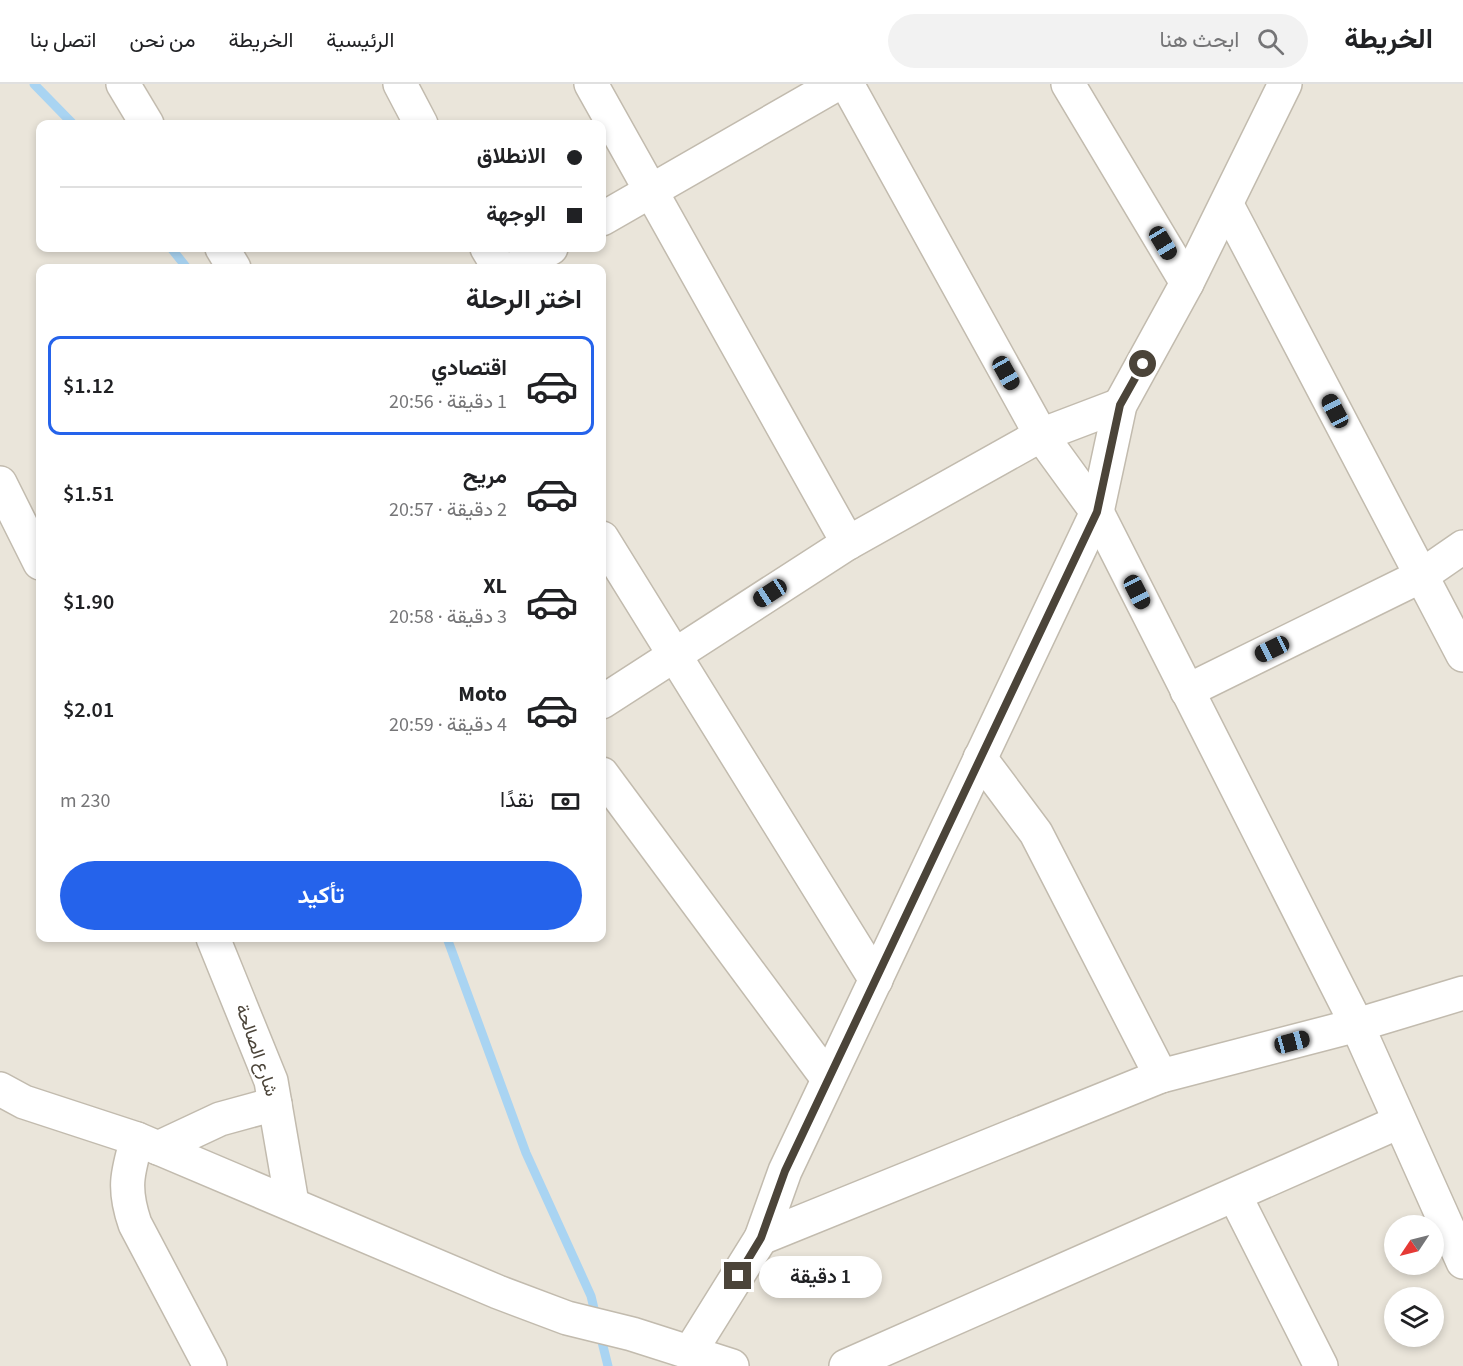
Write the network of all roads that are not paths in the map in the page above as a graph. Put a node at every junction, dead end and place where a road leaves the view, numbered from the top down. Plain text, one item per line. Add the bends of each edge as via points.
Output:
1 (123, 84) edge
2 (400, 84) edge
3 (591, 84) edge
4 (837, 84) edge
5 (847, 84) edge
6 (1068, 84) edge
7 (1285, 84) edge
8 (145, 120) edge
9 (419, 120) edge
10 (650, 191) junction
11 (1227, 205) junction
12 (606, 217) edge
13 (544, 252) edge
14 (521, 264) edge
15 (1187, 283) junction
16 (1120, 405) junction
17 (1041, 435) junction
18 (0, 483) edge
19 (1097, 512) junction
20 (848, 543) junction
21 (606, 544) edge
22 (1463, 547) edge
23 (36, 555) edge
24 (1421, 576) junction
25 (674, 655) junction
26 (1463, 655) edge
27 (1187, 691) junction
28 (606, 699) edge
29 (980, 758) junction
30 (606, 779) edge
31 (215, 942) edge
32 (876, 980) junction
33 (1463, 993) edge
34 (1357, 1025) junction
35 (1161, 1076) junction
36 (828, 1079) junction
37 (0, 1089) edge
38 (275, 1104) junction
39 (1399, 1122) junction
40 (148, 1143) junction
41 (1236, 1196) junction
42 (292, 1203) junction
43 (761, 1238) junction
44 (1463, 1262) edge
45 (690, 1352) junction
46 (210, 1366) edge
47 (732, 1366) edge
48 (846, 1366) edge
49 (1321, 1366) edge

1 - 8 street
2 - 9 street
3 - 10 street
4 - 10 street
5 - 17 street
6 - 15 street
7 - 11 street
10 - 12 street
10 - 20 street
11 - 15 street
11 - 24 street
13 - 14 street
15 - 16 street
16 - 17 street
16 - 19 street
17 - 19 street
17 - 20 street
18 - 23 street
19 - 27 street
19 - 29 street
20 - 25 street
21 - 25 street
22 - 24 street
24 - 26 street
24 - 27 street
25 - 28 street
25 - 32 street
27 - 34 street
29 - 32 street
29 - 35 street via 1036,833
30 - 36 street
31 - 38 street, شارع الصالحة via 264,1060
32 - 36 street
33 - 34 street
34 - 35 street
34 - 39 street
35 - 43 street
36 - 43 street via 785,1171
37 - 40 street via 24,1102
38 - 40 street
38 - 42 street, شارع الصالحة
39 - 41 street
39 - 44 street
40 - 42 street
40 - 46 street via 126,1178 127,1202
41 - 48 street
41 - 49 street
42 - 45 street via 567,1318
43 - 45 street
45 - 47 street

